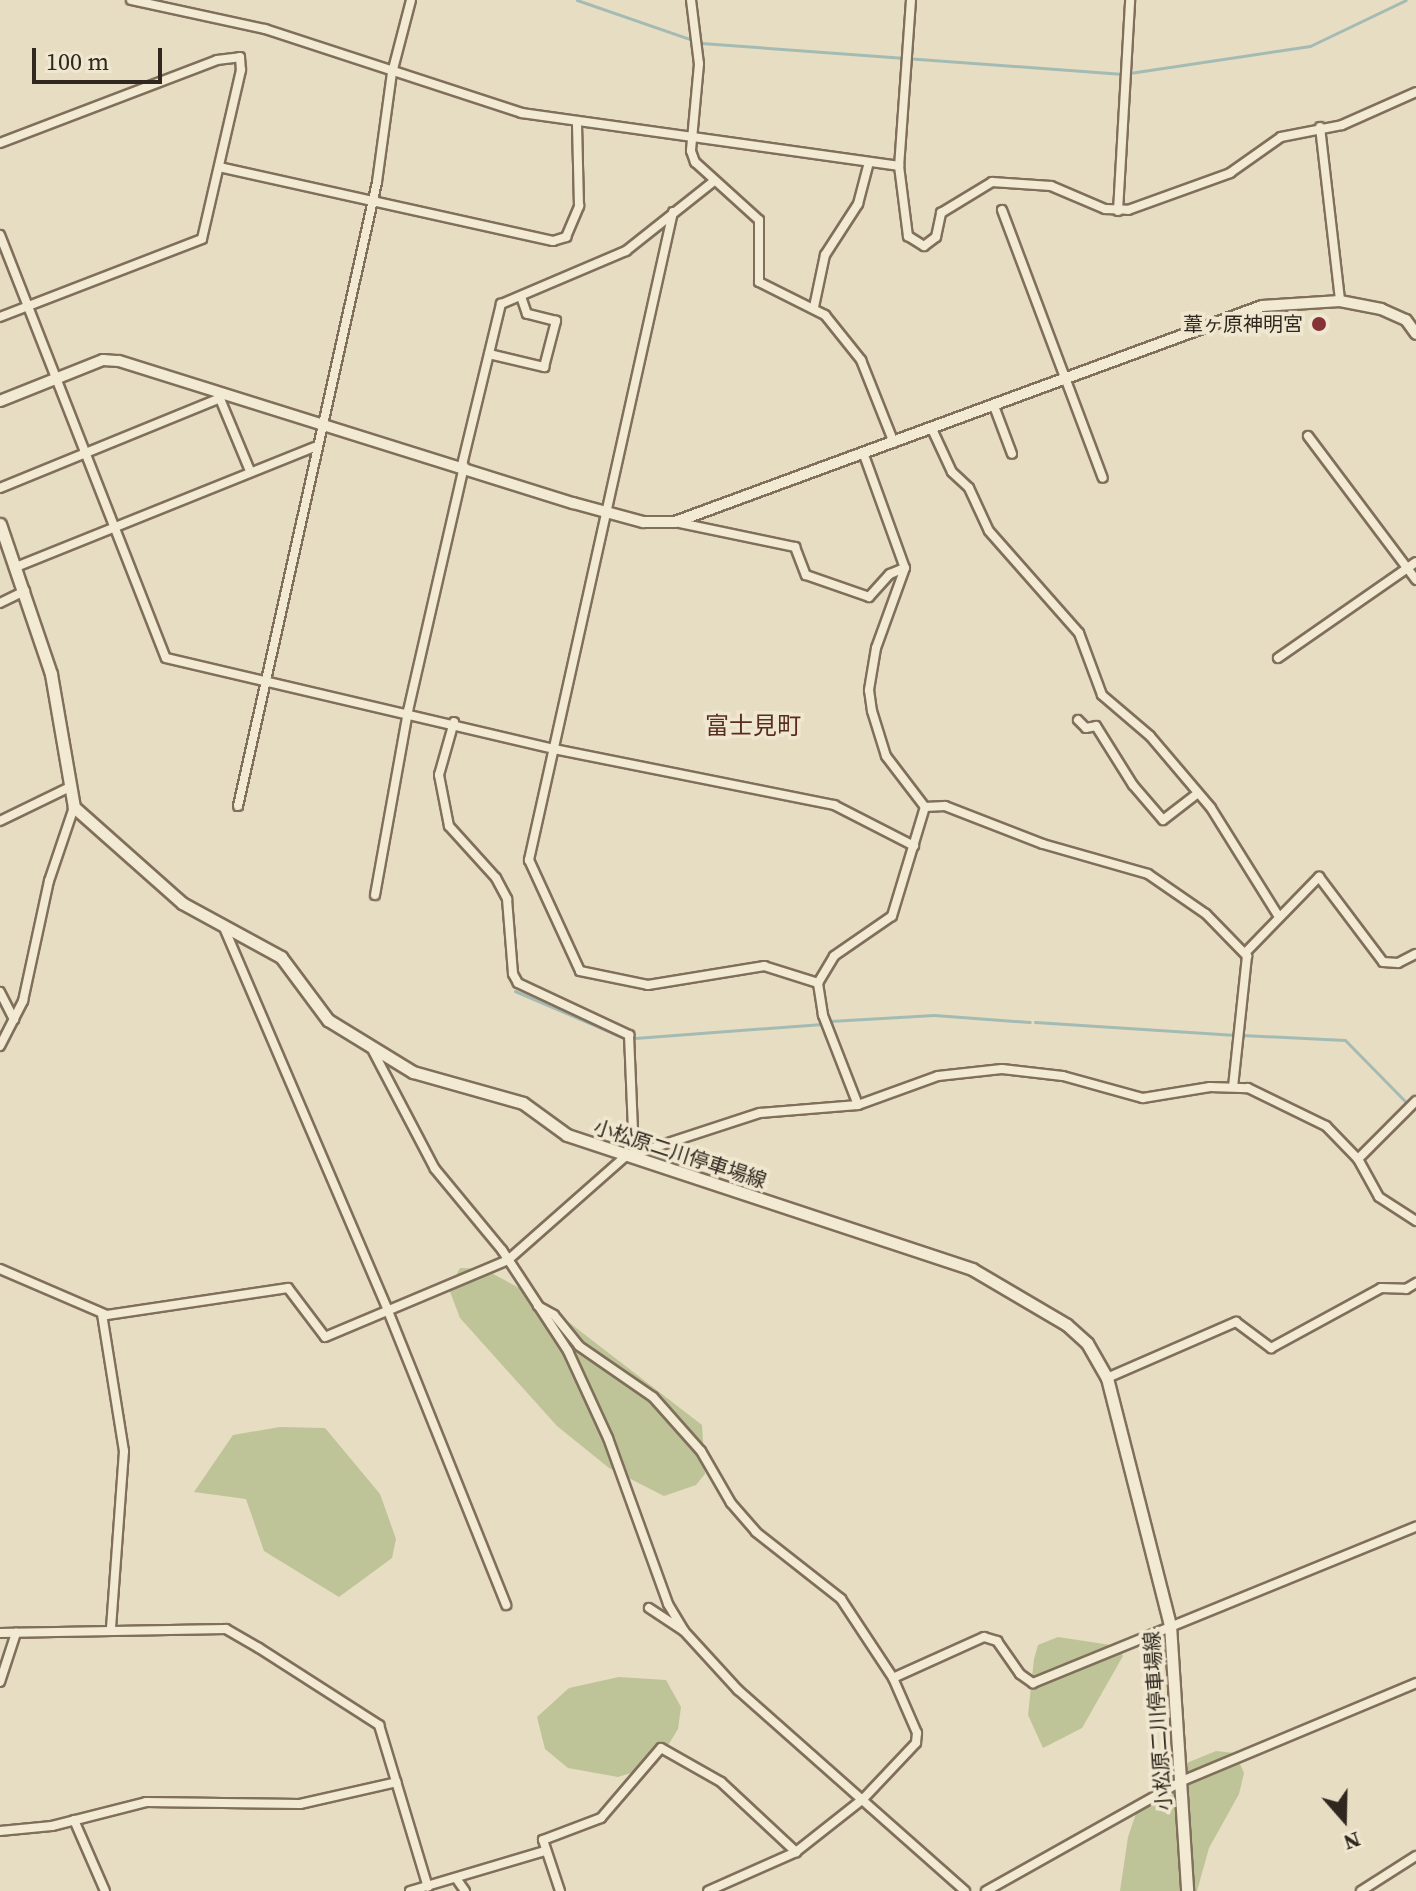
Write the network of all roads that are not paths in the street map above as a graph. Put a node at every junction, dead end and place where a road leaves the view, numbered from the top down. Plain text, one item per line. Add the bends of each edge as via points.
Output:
1 (131, 0) edge
2 (411, 0) edge
3 (691, 0) edge
4 (911, 0) edge
5 (1130, 0) edge
6 (392, 73) junction
7 (1416, 92) edge
8 (577, 122) junction
9 (1320, 127) junction
10 (692, 137) junction
11 (0, 143) edge
12 (869, 162) junction
13 (899, 166) junction
14 (219, 167) junction
15 (714, 181) junction
16 (370, 202) junction
17 (1002, 210) dead end
18 (1118, 211) junction
19 (673, 212) junction
20 (0, 235) edge
21 (521, 297) junction
22 (1340, 301) junction
23 (28, 305) junction
24 (814, 307) junction
25 (0, 317) edge
26 (1416, 334) edge
27 (489, 354) junction
28 (57, 378) junction
29 (1066, 379) junction
30 (218, 394) junction
31 (0, 401) edge
32 (994, 406) junction
33 (322, 424) junction
34 (932, 429) junction
35 (1308, 436) dead end
36 (894, 443) junction
37 (315, 447) junction
38 (86, 452) junction
39 (1012, 454) dead end
40 (864, 455) junction
41 (463, 466) junction
42 (250, 471) junction
43 (1103, 478) dead end
44 (0, 488) edge
45 (606, 512) junction
46 (675, 522) junction
47 (0, 524) edge
48 (115, 524) junction
49 (1412, 565) edge
50 (16, 567) junction
51 (905, 568) junction
52 (1416, 580) edge
53 (25, 591) junction
54 (0, 603) edge
55 (1278, 658) dead end
56 (264, 684) junction
57 (408, 711) junction
58 (1078, 720) dead end
59 (454, 722) junction
60 (554, 749) junction
61 (70, 787) junction
62 (1198, 793) junction
63 (238, 806) dead end
64 (74, 807) junction
65 (925, 807) junction
66 (0, 821) edge
67 (914, 846) junction
68 (375, 895) dead end
69 (1279, 917) junction
70 (225, 930) junction
71 (1246, 952) junction
72 (1416, 954) edge
73 (818, 983) junction
74 (0, 992) edge
75 (14, 1020) junction
76 (0, 1046) edge
77 (373, 1051) junction
78 (1233, 1086) junction
79 (1416, 1101) edge
80 (858, 1105) junction
81 (629, 1155) junction
82 (1358, 1159) junction
83 (1416, 1221) edge
84 (508, 1260) junction
85 (0, 1269) edge
86 (1416, 1283) edge
87 (538, 1306) junction
88 (388, 1311) junction
89 (102, 1314) junction
90 (1107, 1378) junction
91 (1416, 1527) edge
92 (506, 1605) dead end
93 (649, 1608) dead end
94 (1170, 1625) junction
95 (111, 1630) junction
96 (684, 1631) junction
97 (0, 1633) edge
98 (16, 1633) junction
99 (893, 1678) junction
100 (0, 1682) edge
101 (1416, 1683) edge
102 (1182, 1781) junction
103 (397, 1782) junction
104 (863, 1799) junction
105 (74, 1820) junction
106 (0, 1831) edge
107 (545, 1851) junction
108 (796, 1852) junction
109 (1416, 1856) edge
110 (1412, 1864) edge
111 (458, 1881) junction
112 (428, 1887) junction
113 (105, 1891) edge
114 (410, 1891) edge
115 (465, 1891) edge
116 (560, 1891) edge
117 (708, 1891) edge
118 (965, 1891) edge
119 (986, 1891) edge
120 (1187, 1891) edge
121 (1361, 1891) edge

1 - 6 street via 265,29
2 - 6 street
3 - 10 street via 696,42
4 - 13 street
5 - 18 street
6 - 8 street via 522,113
6 - 16 street via 384,144
7 - 9 street via 1355,121
8 - 10 street
8 - 16 street via 579,206 566,237 538,240
9 - 18 street via 1269,143 1230,173
9 - 22 street
10 - 12 street
10 - 15 street via 695,162
11 - 14 street via 237,55 241,70
12 - 13 street
12 - 24 street via 858,204 825,255
13 - 18 street via 905,225 917,245 931,243 941,213 992,182 1051,186
14 - 16 street
14 - 23 street via 202,239
15 - 19 street
15 - 24 street via 759,220 759,282
16 - 33 street
17 - 29 street
19 - 21 street via 626,251
19 - 45 street
20 - 23 street
21 - 27 street via 501,304
21 - 27 street via 527,314 556,321 544,367
22 - 26 street via 1381,309 1406,320
22 - 29 street via 1262,306
23 - 25 street
23 - 28 street
24 - 36 street via 861,360
27 - 41 street
28 - 30 street via 103,360
28 - 31 street
28 - 38 street
29 - 32 street
29 - 43 street
30 - 33 street
30 - 38 street
30 - 42 street
32 - 34 street
32 - 39 street
33 - 37 street
33 - 41 street
34 - 36 street
34 - 62 street via 989,531 1079,633 1102,695 1150,736
35 - 49 street
36 - 40 street
37 - 42 street
37 - 56 street
38 - 44 street
38 - 48 street
40 - 46 street
40 - 51 street
41 - 45 street
41 - 57 street
42 - 48 street
45 - 46 street via 643,522
45 - 60 street
46 - 51 street via 795,547 806,575 869,597 890,574
47 - 50 main road
48 - 50 street
48 - 56 street via 164,656
49 - 52 street
49 - 55 street
50 - 53 main road
51 - 65 street via 876,648 869,690 886,756
53 - 54 street
53 - 61 main road via 51,674
56 - 57 street
56 - 63 street
57 - 59 street
57 - 68 street
58 - 62 street via 1086,728 1096,726 1133,785 1163,820
59 - 60 street
59 - 81 street via 439,775 449,826 496,878 507,899 518,983 629,1035
60 - 67 street via 834,805
60 - 73 street via 529,860 580,971 648,985 764,966
61 - 64 main road
61 - 66 street
62 - 69 street
64 - 70 main road, 小松原二川停車場線 via 182,903
64 - 75 street
65 - 67 street
65 - 71 street via 945,806 1161,880
67 - 73 street via 892,916 834,956
69 - 71 street
69 - 72 street via 1319,877 1383,962 1398,963
70 - 77 main road, 小松原二川停車場線 via 281,957 328,1020
70 - 88 street
71 - 78 street
73 - 80 street via 823,1015
74 - 75 street
75 - 76 street
77 - 81 main road, 小松原二川停車場線 via 413,1072 523,1103 567,1135
77 - 84 street via 435,1169
78 - 80 street via 1143,1098 1063,1076 990,1070 938,1076
78 - 82 street via 1326,1126
79 - 82 street
80 - 81 street via 760,1113
81 - 84 street
81 - 90 main road, 小松原二川停車場線 via 972,1269 1067,1325 1087,1343
82 - 83 street via 1379,1197
84 - 87 street
84 - 88 street
85 - 89 street
86 - 90 street via 1406,1289 1381,1288 1271,1348 1236,1322
87 - 96 street via 568,1351 608,1438 668,1604
87 - 99 street via 554,1315 579,1346 631,1379 684,1430 731,1503 770,1544 841,1599
88 - 89 street via 325,1337 288,1288
88 - 92 street
89 - 95 street via 124,1451
90 - 94 main road, 小松原二川停車場線
91 - 94 street
93 - 96 street
94 - 99 street via 1033,1683 1020,1674 997,1641 984,1637
94 - 102 main road, 小松原二川停車場線
95 - 98 street
95 - 103 street via 226,1629 379,1725
96 - 104 street via 738,1690
97 - 98 street
98 - 100 street
99 - 104 street via 917,1733 916,1743
101 - 102 street
102 - 119 street
102 - 120 main road, 小松原二川停車場線
103 - 105 street via 300,1804 146,1802
103 - 112 street
104 - 108 street
104 - 118 street
105 - 106 street
105 - 113 street
107 - 108 street via 543,1840 601,1818 661,1748 721,1782
107 - 111 street
107 - 116 street
108 - 117 street
109 - 110 street
110 - 121 street
111 - 112 street
111 - 115 street
112 - 114 street

